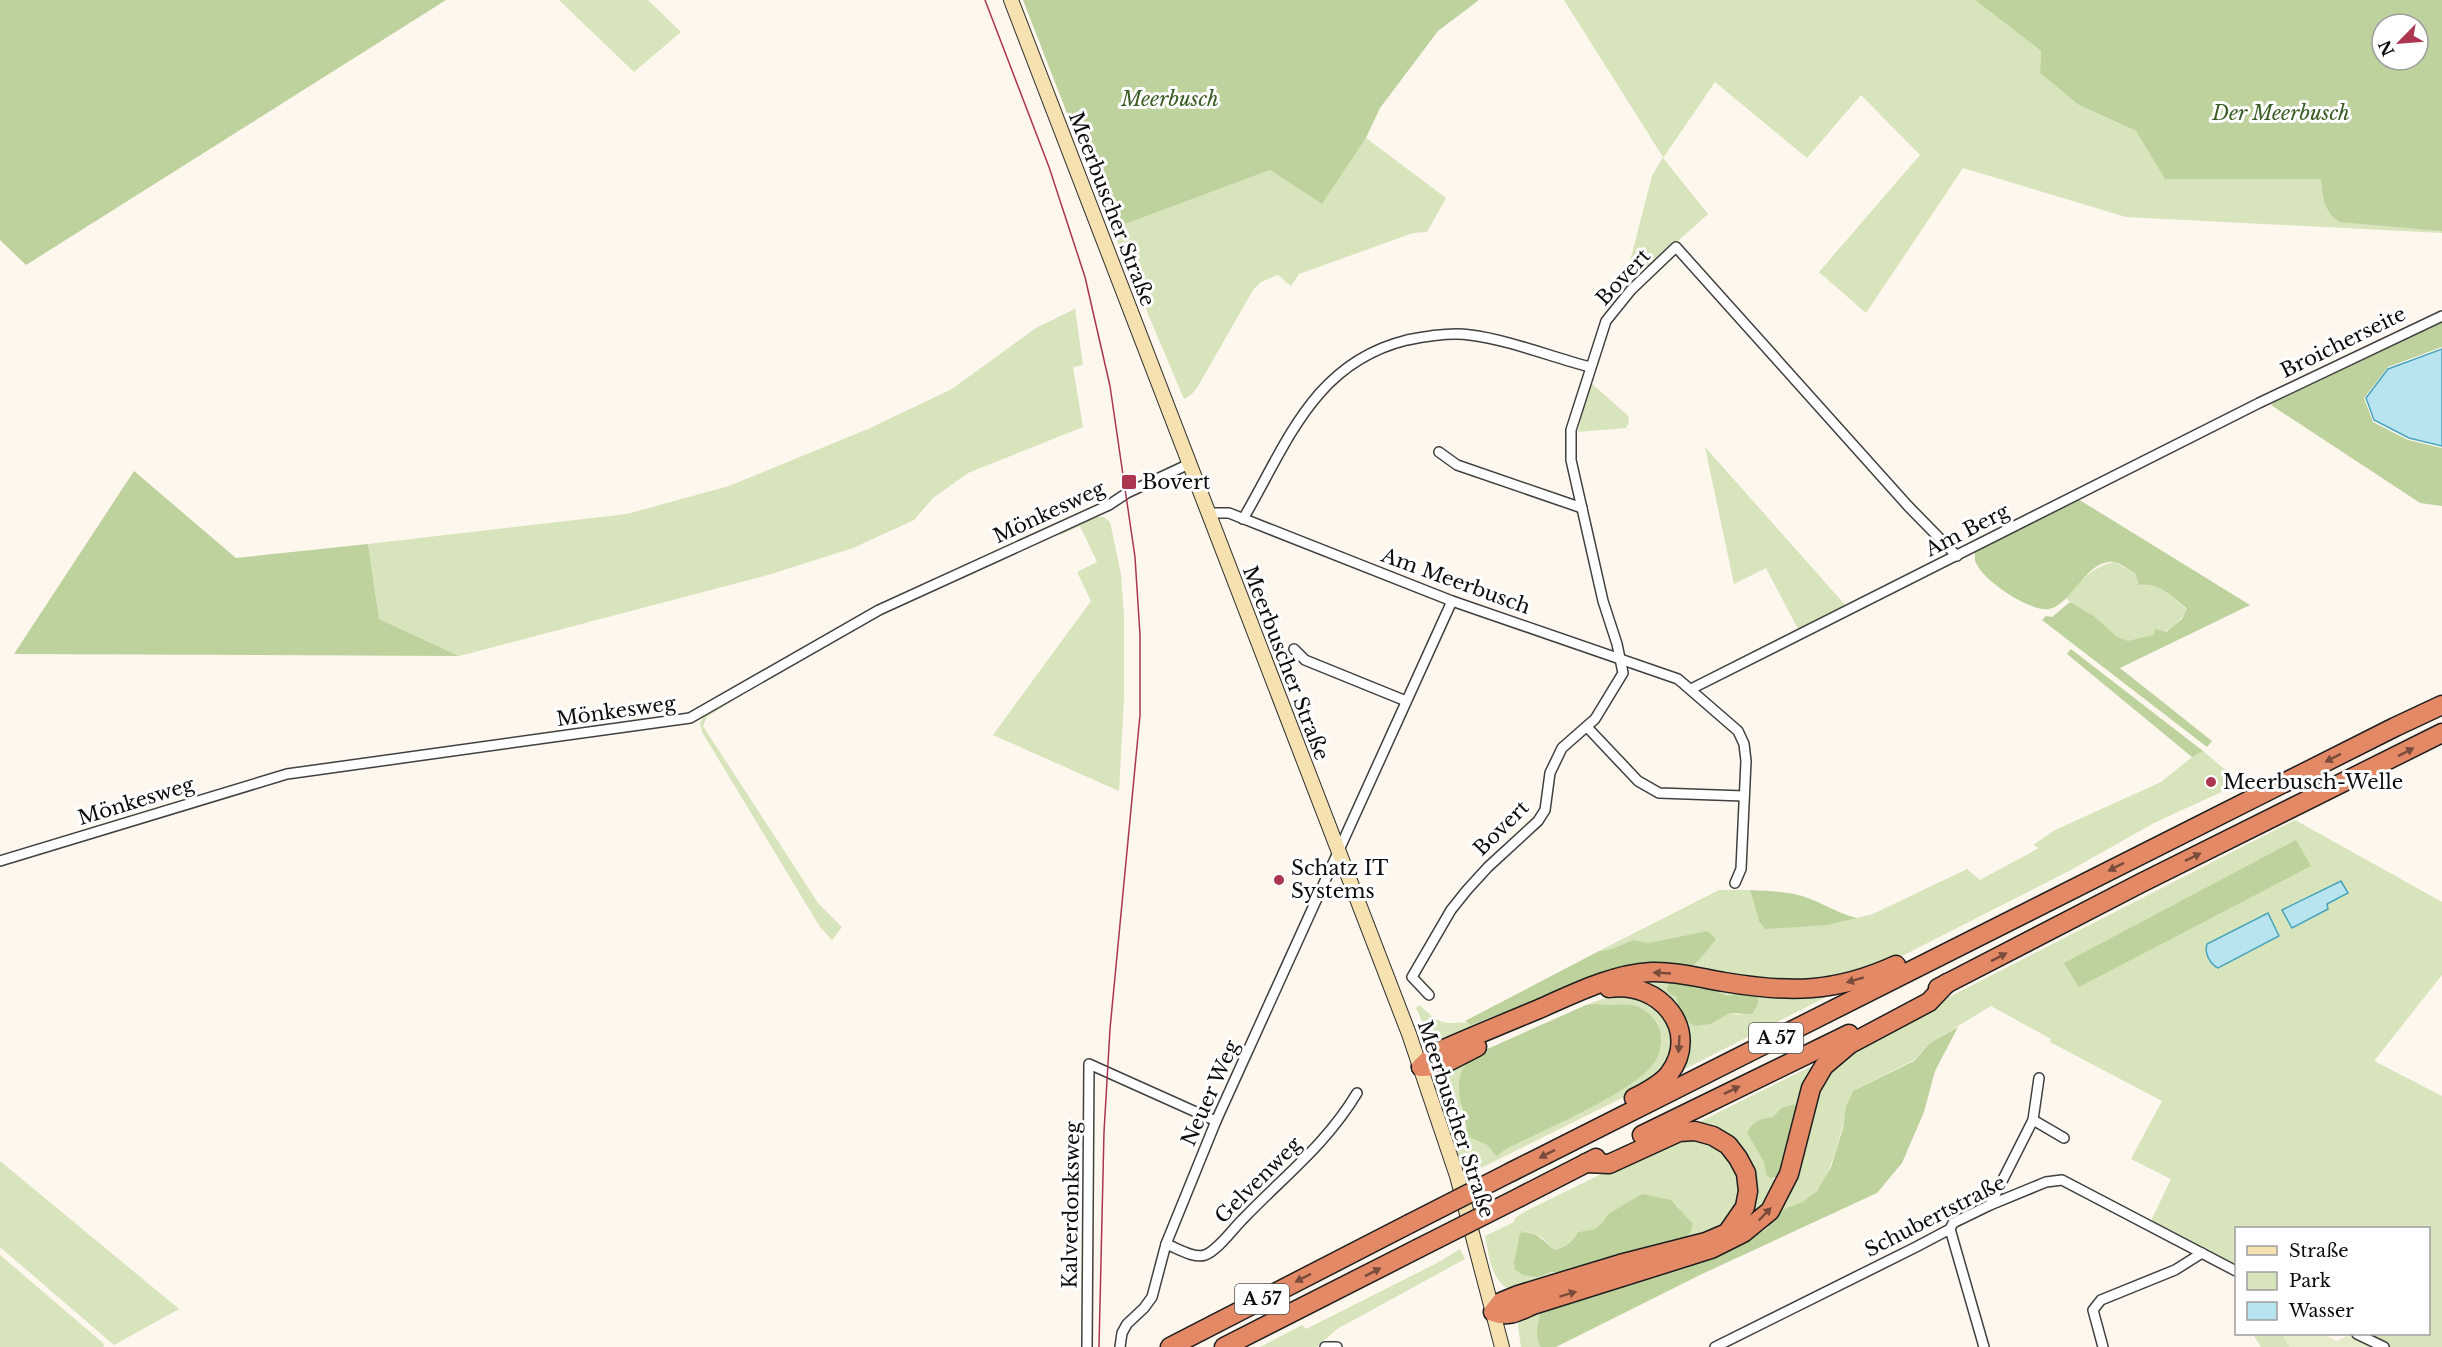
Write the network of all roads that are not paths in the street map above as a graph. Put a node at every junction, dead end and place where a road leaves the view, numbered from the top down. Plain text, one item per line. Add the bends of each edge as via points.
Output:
1 (1011, 0) edge
2 (2442, 316) edge
3 (1590, 368) junction
4 (2259, 403) joint
5 (1439, 452) dead end
6 (1190, 464) junction
7 (1582, 508) junction
8 (1208, 513) junction
9 (1244, 519) junction
10 (1957, 556) junction
11 (1452, 601) junction
12 (1294, 649) dead end
13 (1620, 658) junction
14 (1691, 689) junction
15 (1406, 701) junction
16 (2442, 705) edge
17 (1587, 727) junction
18 (2442, 734) edge
19 (1744, 796) junction
20 (1338, 852) junction
21 (0, 861) edge
22 (1735, 883) dead end
23 (1969, 941) junction
24 (1947, 983) junction
25 (1429, 995) dead end
26 (1420, 1066) junction
27 (2039, 1078) dead end
28 (1357, 1093) dead end
29 (2033, 1120) junction
30 (1216, 1121) junction
31 (1583, 1136) junction
32 (2064, 1138) dead end
33 (1586, 1163) junction
34 (1990, 1205) junction
35 (1950, 1229) junction
36 (1166, 1244) junction
37 (2202, 1253) junction
38 (2235, 1270) edge
39 (1493, 1312) junction
40 (2359, 1335) edge
41 (1737, 1342) edge
42 (1087, 1347) edge
43 (1120, 1347) edge
44 (1170, 1347) edge
45 (1224, 1347) edge
46 (1325, 1347) edge
47 (1337, 1347) edge
48 (1502, 1347) edge
49 (1715, 1347) edge
50 (1984, 1347) edge
51 (2103, 1347) edge
52 (2384, 1347) edge

1 - 6 main road, Meerbuscher Straße
2 - 4 street, Broicherseite
3 - 7 street, Bovert via 1571,430 1571,460
3 - 9 street via 1470,335 1428,335 1388,345 1353,362 1322,388 1299,419
3 - 10 street, Bovert via 1606,321 1631,290 1676,248 1900,498
4 - 10 street, Am Berg
5 - 7 street via 1457,465
6 - 8 main road, Meerbuscher Straße
6 - 21 street, Mönkesweg via 879,610 690,718 287,774
7 - 13 street, Bovert
8 - 9 street, Am Meerbusch via 1221,512
8 - 20 main road, Meerbuscher Straße
9 - 11 street, Am Meerbusch
10 - 14 street, Am Berg
11 - 13 street, Am Meerbusch
11 - 15 street, Neuer Weg
12 - 15 street via 1305,660
13 - 14 street, Am Meerbusch via 1678,679
13 - 17 street, Bovert via 1623,673
14 - 19 street, Am Meerbusch via 1742,737 1746,753
15 - 20 street, Neuer Weg
16 -> 23 highway, A 57
17 - 19 street via 1638,781 1659,793
17 - 25 street, Bovert via 1562,748 1554,762 1545,810 1538,821 1467,890 1412,977
24 -> 18 highway, A 57
19 - 22 street, Am Meerbusch via 1741,869
20 - 26 main road, Meerbuscher Straße
20 - 30 street, Neuer Weg
23 -> 26 highway via 1929,949 1865,977 1793,991 1672,973 1632,975 1587,988 1435,1053
23 - 31 highway, A 57
33 -> 24 highway, A 57
39 -> 24 highway via 1513,1314 1711,1249 1743,1233 1770,1211 1789,1174 1810,1088 1824,1066 1850,1044 1929,1002
26 -> 31 highway via 1440,1066 1595,992 1626,987 1652,993 1675,1018 1680,1046 1677,1059 1668,1075 1649,1090 1593,1120
26 - 39 main road, Meerbuscher Straße via 1457,1176
27 - 29 street
28 - 36 street, Gelvenweg via 1311,1154 1211,1252 1197,1256
29 - 32 street
29 - 34 street
30 - 36 street, Neuer Weg
30 - 42 street, Kalverdonksweg via 1089,1064
31 -> 44 highway, A 57, bridge
33 - 39 highway via 1610,1164 1678,1132 1713,1136 1728,1145 1746,1173 1745,1208 1727,1233 1707,1242 1518,1295 1501,1302
45 -> 33 highway, A 57, bridge
34 - 35 street, Schubertstraße via 1953,1223
34 - 37 street, Schubertstraße via 2046,1182 2062,1180
35 - 41 street, Schubertstraße
35 - 50 street
36 - 43 street, Neuer Weg via 1152,1297 1127,1324
37 - 38 street, Schubertstraße
37 - 51 street via 2175,1270 2101,1300 2093,1310
39 - 48 main road, Meerbuscher Straße
40 - 52 street
41 - 49 street, Schubertstraße
46 - 47 street

